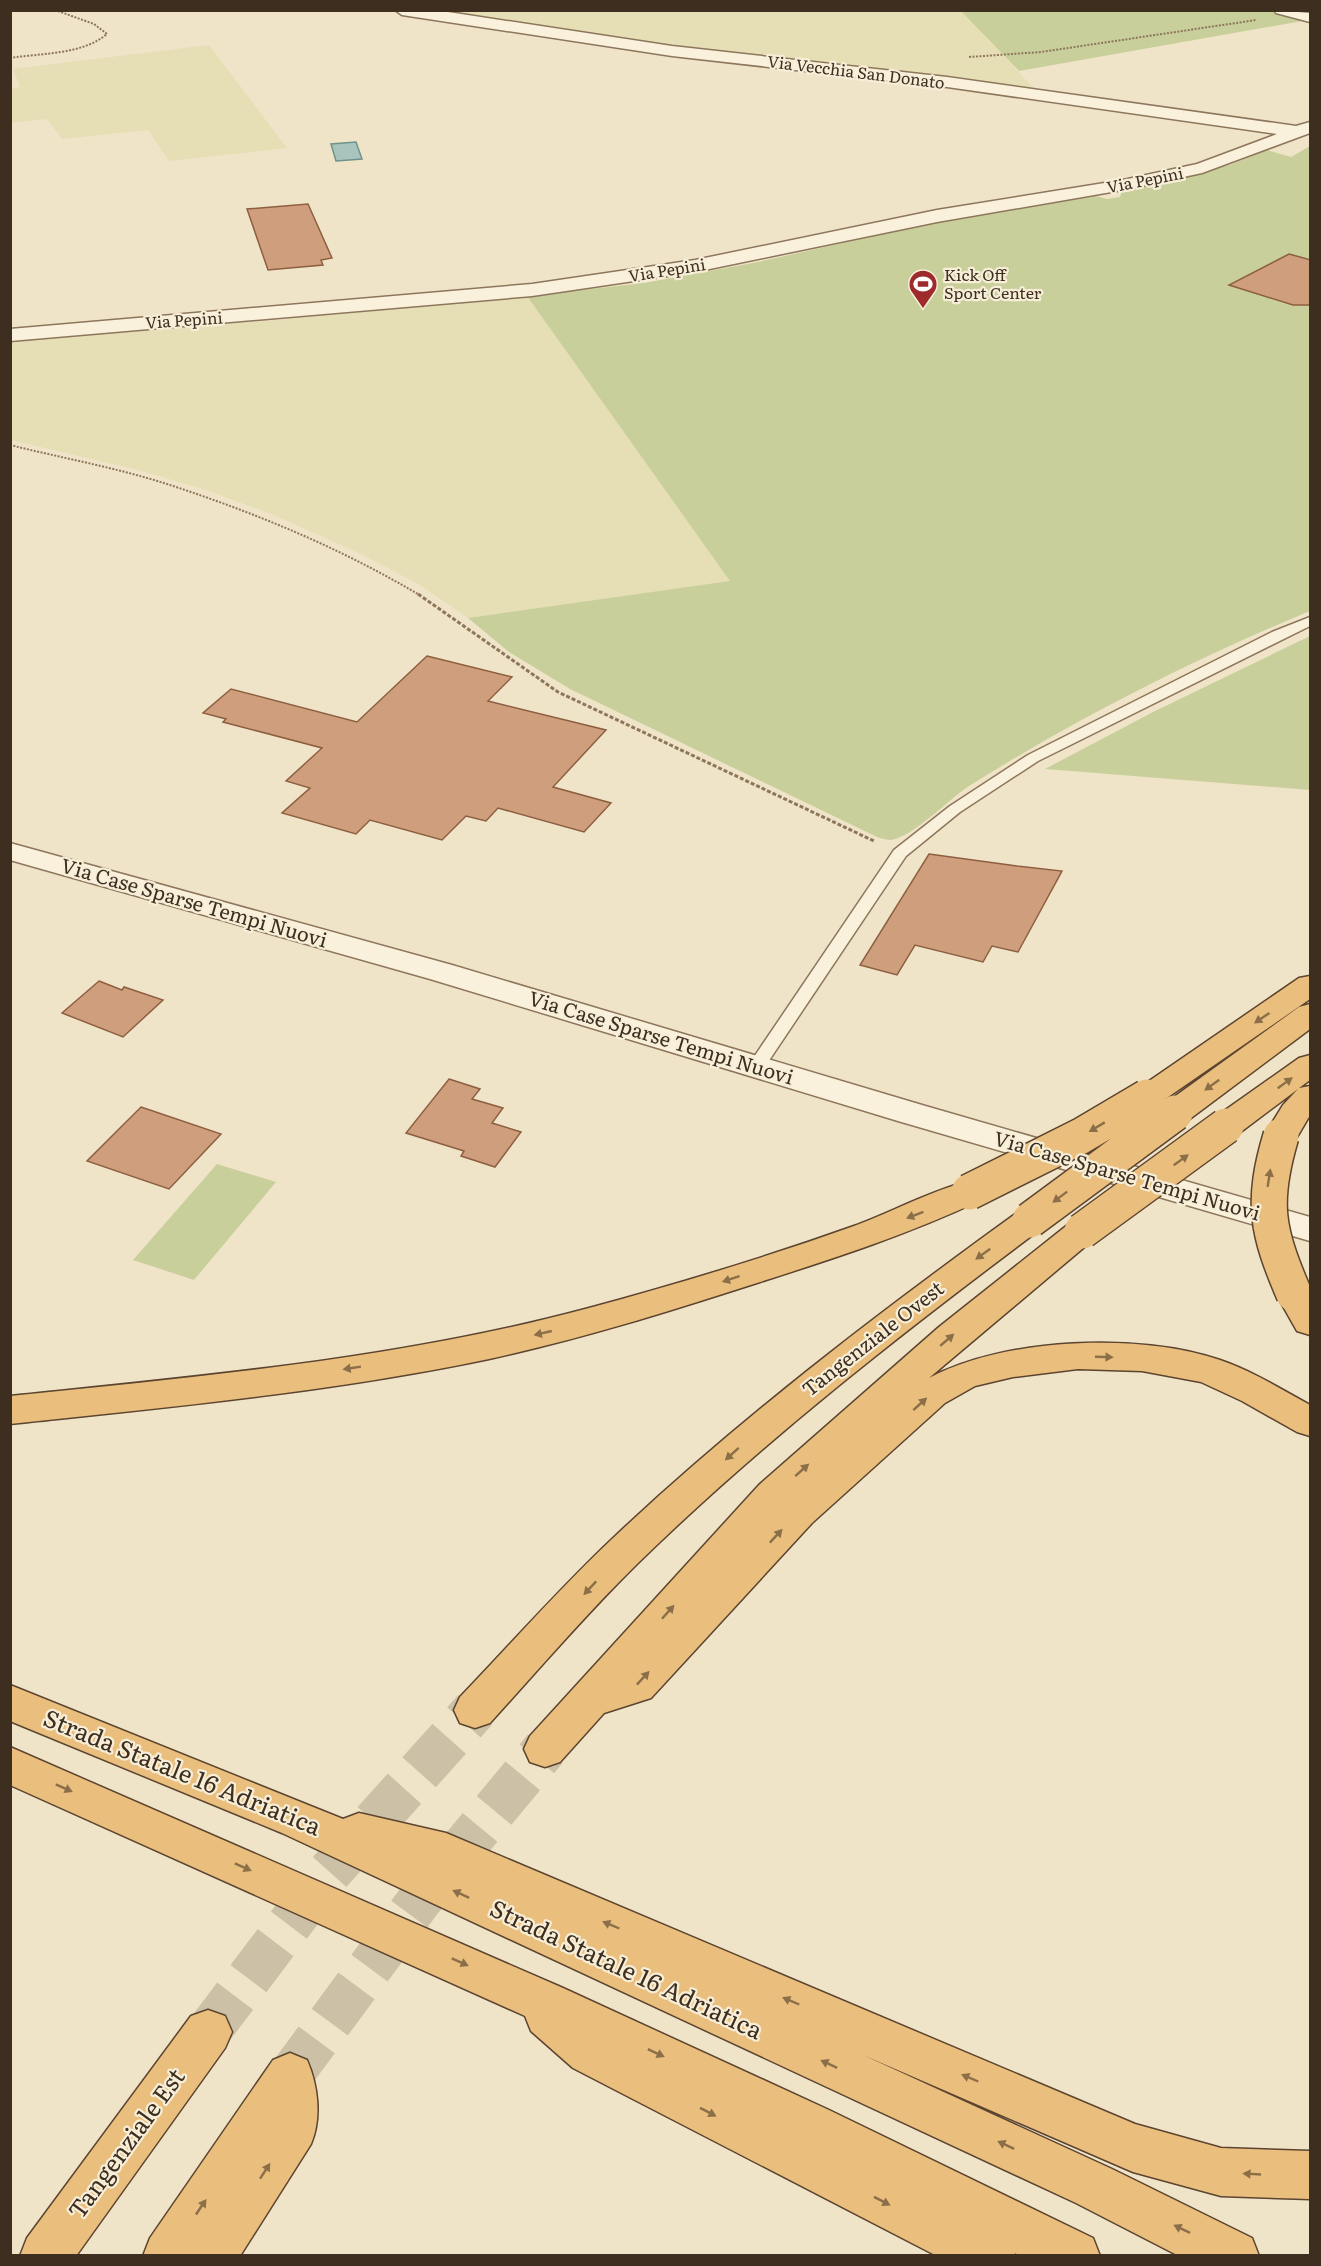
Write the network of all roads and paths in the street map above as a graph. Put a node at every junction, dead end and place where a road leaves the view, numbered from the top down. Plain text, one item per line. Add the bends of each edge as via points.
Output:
1 (55, 10) edge
2 (402, 10) edge
3 (1281, 10) edge
4 (1309, 18) edge
5 (966, 57) dead end
6 (10, 58) edge
7 (1306, 131) edge
8 (10, 335) edge
9 (10, 445) edge
10 (1311, 621) edge
11 (10, 851) edge
12 (900, 853) junction
13 (1311, 985) edge
14 (1311, 1014) edge
15 (1311, 1065) edge
16 (756, 1066) junction
17 (1311, 1096) edge
18 (1161, 1105) junction
19 (1311, 1229) edge
20 (1303, 1308) edge
21 (10, 1410) edge
22 (1311, 1422) edge
23 (590, 1699) junction
24 (10, 1702) edge
25 (475, 1710) tunnel mouth
26 (545, 1749) tunnel mouth
27 (10, 1765) edge
28 (298, 1819) junction
29 (520, 1990) junction
30 (208, 2032) tunnel mouth
31 (1311, 2175) edge
32 (45, 2256) edge
33 (168, 2256) edge
34 (210, 2256) edge
35 (991, 2256) edge
36 (1075, 2256) edge
37 (1234, 2256) edge

1 - 6 path via 94,24 107,34 102,41
2 - 7 street, Via Vecchia San Donato via 672,51 947,82
3 - 4 street
4 - 5 path via 1215,24 1022,55
7 - 8 street, Via Pepini via 1202,168 937,216 695,266 532,290
9 - 12 path via 177,487 319,540 435,604 558,692
10 - 12 lane via 1033,758 956,809
11 - 16 street, Via Case Sparse Tempi Nuovi via 441,972
12 - 16 lane
13 -> 18 highway
14 -> 18 highway, Tangenziale Ovest
23 -> 15 highway, bridge via 772,1496 952,1336 1082,1231
16 - 19 street, Via Case Sparse Tempi Nuovi
20 -> 17 highway, bridge via 1277,1255 1266,1202 1269,1172 1281,1136 1295,1112
18 -> 21 highway, bridge via 1081,1136 945,1204 828,1248 593,1322 343,1370
18 -> 25 highway, Tangenziale Ovest, bridge via 1030,1220 904,1313 760,1429 624,1552
23 -> 22 highway via 636,1686 798,1512 932,1393 965,1375 1078,1356 1142,1358 1208,1370 1255,1390
23 - 26 highway
24 - 28 highway, Strada Statale 16 Adriatica
27 -> 29 highway
31 -> 28 highway via 1221,2172 1132,2148 430,1848
37 -> 28 highway, Strada Statale 16 Adriatica via 1083,2181
29 -> 35 highway via 590,2052
29 -> 36 highway via 899,2166
30 - 32 highway, Tangenziale Est
33 - 34 highway via 290,2076 294,2127

